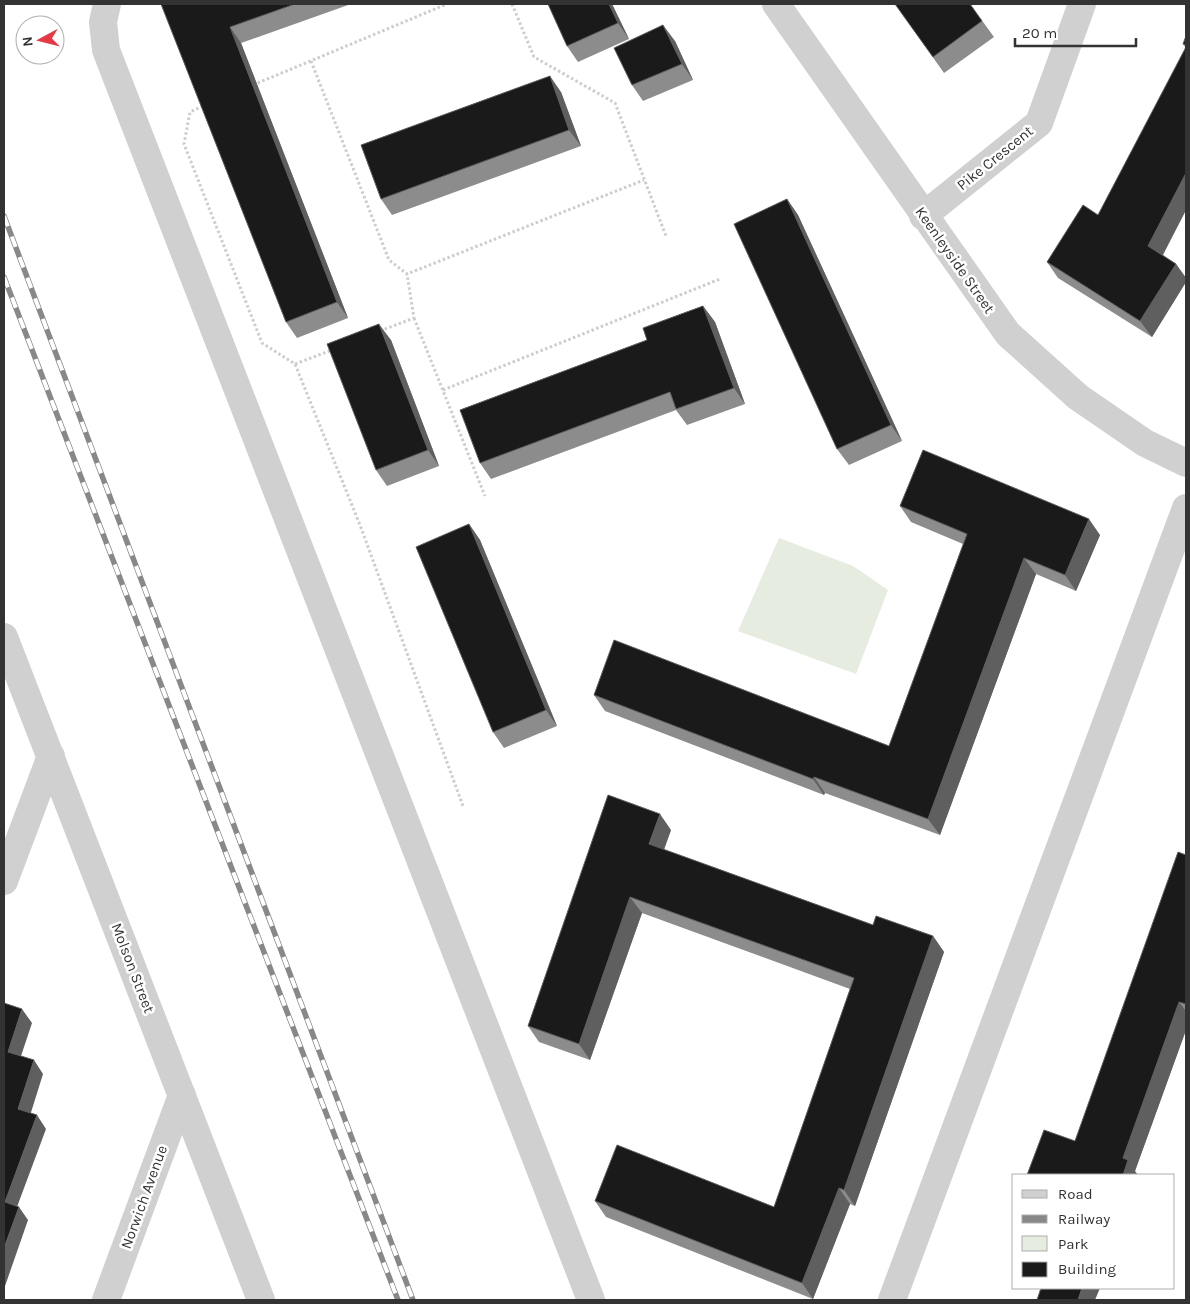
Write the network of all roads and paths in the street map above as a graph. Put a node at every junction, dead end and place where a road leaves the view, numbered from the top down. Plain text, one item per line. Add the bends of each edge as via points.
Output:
1 (107, 4) edge
2 (447, 4) edge
3 (512, 4) edge
4 (776, 4) edge
5 (1082, 4) edge
6 (311, 61) junction
7 (249, 87) edge
8 (204, 106) edge
9 (644, 180) junction
10 (923, 216) junction
11 (666, 236) dead end
12 (407, 274) junction
13 (720, 279) dead end
14 (414, 318) junction
15 (378, 332) edge
16 (341, 346) edge
17 (295, 364) junction
18 (443, 390) junction
19 (1186, 463) edge
20 (485, 496) dead end
21 (1186, 508) edge
22 (4, 637) edge
23 (51, 756) junction
24 (463, 806) dead end
25 (4, 881) edge
26 (182, 1095) junction
27 (106, 1300) edge
28 (262, 1300) edge
29 (591, 1300) edge
30 (892, 1300) edge

1 - 29 street via 103,22 106,50
2 - 6 path
3 - 9 path via 534,57 615,102
4 - 10 street, Keenleyside Street
5 - 10 street, Pike Crescent via 1039,123
6 - 7 path
6 - 12 path via 389,260
8 - 17 path via 190,112 184,144 262,343
9 - 11 path
9 - 12 path
10 - 19 street, Keenleyside Street via 1008,334 1078,397 1145,442
12 - 14 path
13 - 18 path
14 - 15 path
14 - 18 path
16 - 17 path
17 - 24 path via 360,525
18 - 20 path
21 - 30 street
22 - 23 street, Molson Street
23 - 25 street
23 - 26 street, Molson Street
26 - 27 street, Norwich Avenue
26 - 28 street, Molson Street

